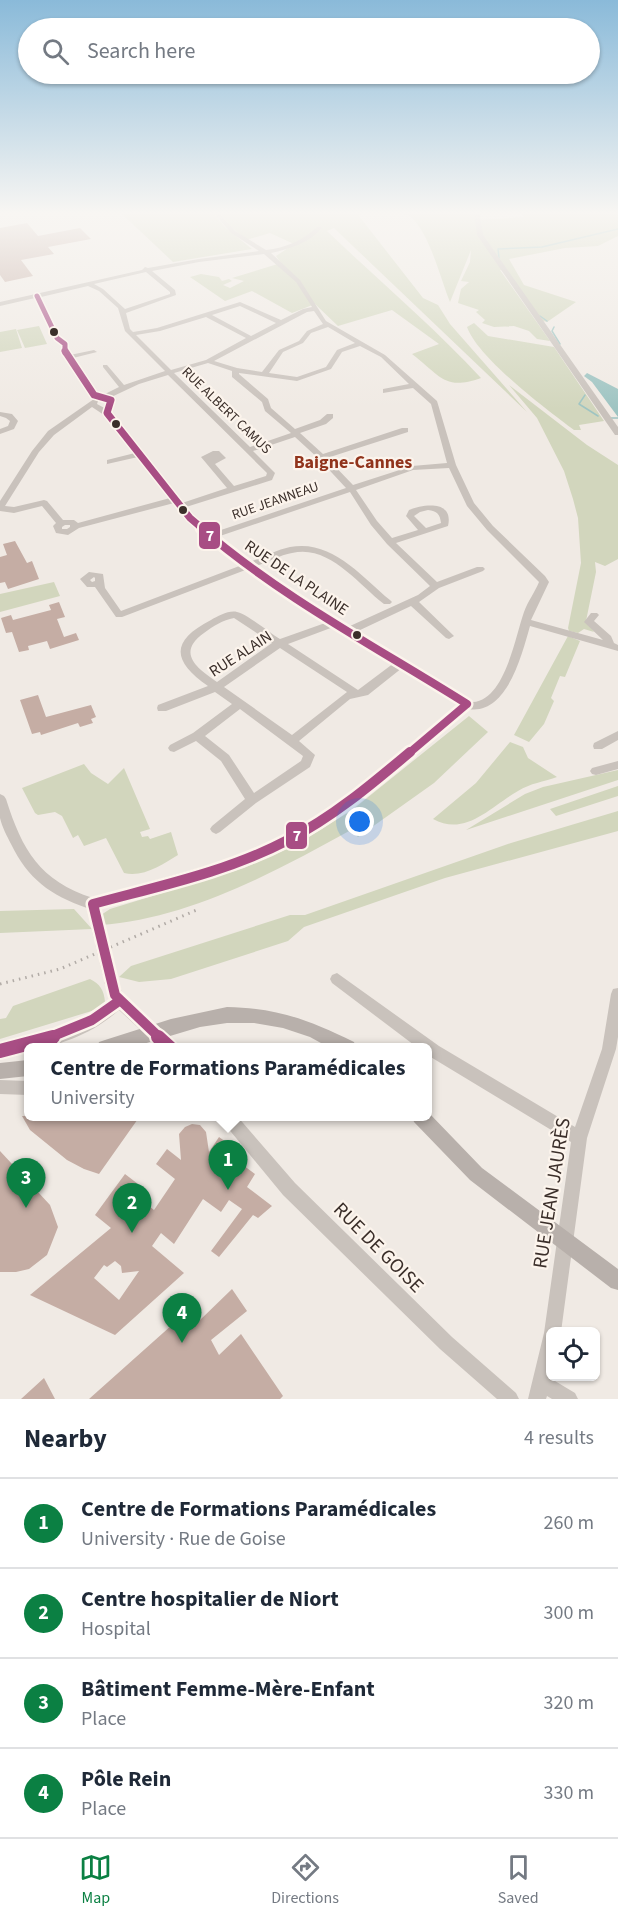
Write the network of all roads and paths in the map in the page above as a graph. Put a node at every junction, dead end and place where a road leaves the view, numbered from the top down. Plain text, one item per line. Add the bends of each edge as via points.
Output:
1 (107, 278) edge
2 (157, 278) edge
3 (295, 278) edge
4 (510, 278) edge
5 (87, 283) junction
6 (37, 296) junction
7 (0, 304) edge
8 (314, 309) junction
9 (124, 311) junction
10 (206, 314) junction
11 (282, 323) junction
12 (328, 325) junction
13 (132, 334) junction
14 (252, 339) junction
15 (361, 343) junction
16 (68, 357) junction
17 (208, 361) junction
18 (237, 370) junction
19 (169, 372) junction
20 (264, 375) junction
21 (416, 386) junction
22 (123, 387) junction
23 (386, 391) dead end
24 (102, 402) junction
25 (0, 414) edge
26 (330, 416) dead end
27 (405, 430) dead end
28 (0, 432) edge
29 (296, 433) junction
30 (618, 433) edge
31 (249, 450) junction
32 (137, 455) junction
33 (322, 457) junction
34 (110, 462) dead end
35 (209, 463) dead end
36 (452, 465) junction
37 (352, 489) junction
38 (233, 490) junction
39 (177, 503) junction
40 (0, 508) edge
41 (423, 530) dead end
42 (211, 536) junction
43 (390, 542) junction
44 (248, 566) junction
45 (480, 569) dead end
46 (99, 583) dead end
47 (436, 586) junction
48 (412, 601) junction
49 (387, 602) dead end
50 (594, 615) dead end
51 (526, 622) junction
52 (335, 623) junction
53 (349, 631) junction
54 (449, 636) dead end
55 (280, 643) junction
56 (614, 646) edge
57 (401, 663) junction
58 (217, 687) junction
59 (357, 694) junction
60 (240, 704) junction
61 (471, 706) junction
62 (162, 708) dead end
63 (618, 735) edge
64 (197, 736) junction
65 (292, 741) junction
66 (598, 746) dead end
67 (174, 748) dead end
68 (618, 765) edge
69 (596, 771) dead end
70 (0, 799) edge
71 (252, 800) junction
72 (216, 829) dead end
73 (93, 904) junction
74 (97, 924) tunnel mouth
75 (337, 979) dead end
76 (111, 982) tunnel mouth
77 (618, 994) edge
78 (120, 1001) junction
79 (616, 1024) edge
80 (30, 1043) edge
81 (118, 1043) edge
82 (167, 1043) edge
83 (340, 1043) edge
84 (423, 1043) edge
85 (24, 1045) edge
86 (432, 1050) edge
87 (0, 1052) edge
88 (24, 1068) edge
89 (0, 1071) edge
90 (0, 1087) edge
91 (24, 1088) edge
92 (232, 1121) edge
93 (425, 1121) edge
94 (579, 1138) junction
95 (618, 1281) edge
96 (553, 1327) edge
97 (546, 1358) edge
98 (539, 1391) edge
99 (510, 1399) edge
100 (569, 1399) edge

1 - 5 street
2 - 9 street via 173,295
3 - 8 street
4 - 30 street
5 - 6 street
5 - 9 street
6 - 7 street
6 - 16 street, RUE DE LA PLAINE via 57,338 65,344
8 - 11 street
8 - 12 street
9 - 13 street via 125,326
10 - 11 street via 243,304
10 - 13 street
10 - 14 street
11 - 14 street
12 - 15 street
12 - 20 street via 309,332 301,342 281,351
13 - 19 street, RUE ALBERT CAMUS
14 - 17 street
15 - 20 street via 339,351 329,368 301,378
15 - 21 street via 388,359
16 - 22 street via 93,350
16 - 24 street, RUE DE LA PLAINE
17 - 18 street
17 - 19 street
18 - 20 street
18 - 29 street via 236,375
19 - 22 street
19 - 31 street, RUE ALBERT CAMUS
21 - 23 street
21 - 36 street via 438,408
22 - 24 street
24 - 32 street, RUE DE LA PLAINE
24 - 40 street via 73,416 51,433
25 - 28 street via 12,417 14,423
26 - 29 street
27 - 33 street
29 - 31 street
29 - 33 street
31 - 38 street, RUE ALBERT CAMUS via 272,476
32 - 34 street
32 - 39 street, RUE DE LA PLAINE
33 - 37 street
35 - 38 street
36 - 37 street, RUE JEANNEAU via 412,468
36 - 51 street via 462,490 482,518 544,582
37 - 42 street, RUE JEANNEAU
37 - 43 street
38 - 39 street, RUE ALBERT CAMUS
39 - 40 street, RUE ALBERT CAMUS via 62,532 57,528 61,523 44,503 14,510
39 - 42 street, RUE DE LA PLAINE
41 - 43 street
42 - 44 street, RUE DE LA PLAINE
43 - 47 street
44 - 46 street via 122,619
44 - 49 street via 290,550 316,549 330,554
44 - 52 street, RUE DE LA PLAINE
45 - 47 street
47 - 48 street
48 - 53 street
48 - 54 street
50 - 56 street via 589,622
51 - 56 street
51 - 61 street via 513,666 486,703
52 - 53 street, RUE DE LA PLAINE
52 - 55 street, RUE ALAIN
53 - 57 street, RUE DE LA PLAINE
55 - 58 street, RUE ALAIN
55 - 58 street via 236,615 222,617 189,639 185,646 191,668
55 - 59 street
57 - 59 street
57 - 61 street, RUE DE LA PLAINE
58 - 60 street
58 - 62 street, RUE ALAIN
59 - 65 street via 347,696
60 - 64 street
60 - 65 street
61 - 73 street via 340,807 288,840 229,864
63 - 66 street
64 - 67 street
64 - 71 street via 225,758
65 - 71 street via 307,752 309,760
68 - 69 street
70 - 73 street via 7,825 27,864 49,883
71 - 72 street
73 - 74 street
75 - 84 street
76 - 78 street
77 - 79 street, RUE JEAN JAURÈS
78 - 80 street via 87,1026
78 - 82 street
79 - 94 street, RUE JEAN JAURÈS
81 - 83 main road via 207,1017 257,1013 298,1022
85 - 87 street
86 - 94 street
88 - 89 main road
90 - 91 street
92 - 99 street, RUE DE GOISE via 289,1189
93 - 95 main road via 476,1174
94 - 96 street, RUE JEAN JAURÈS
97 - 98 street
98 - 100 street

